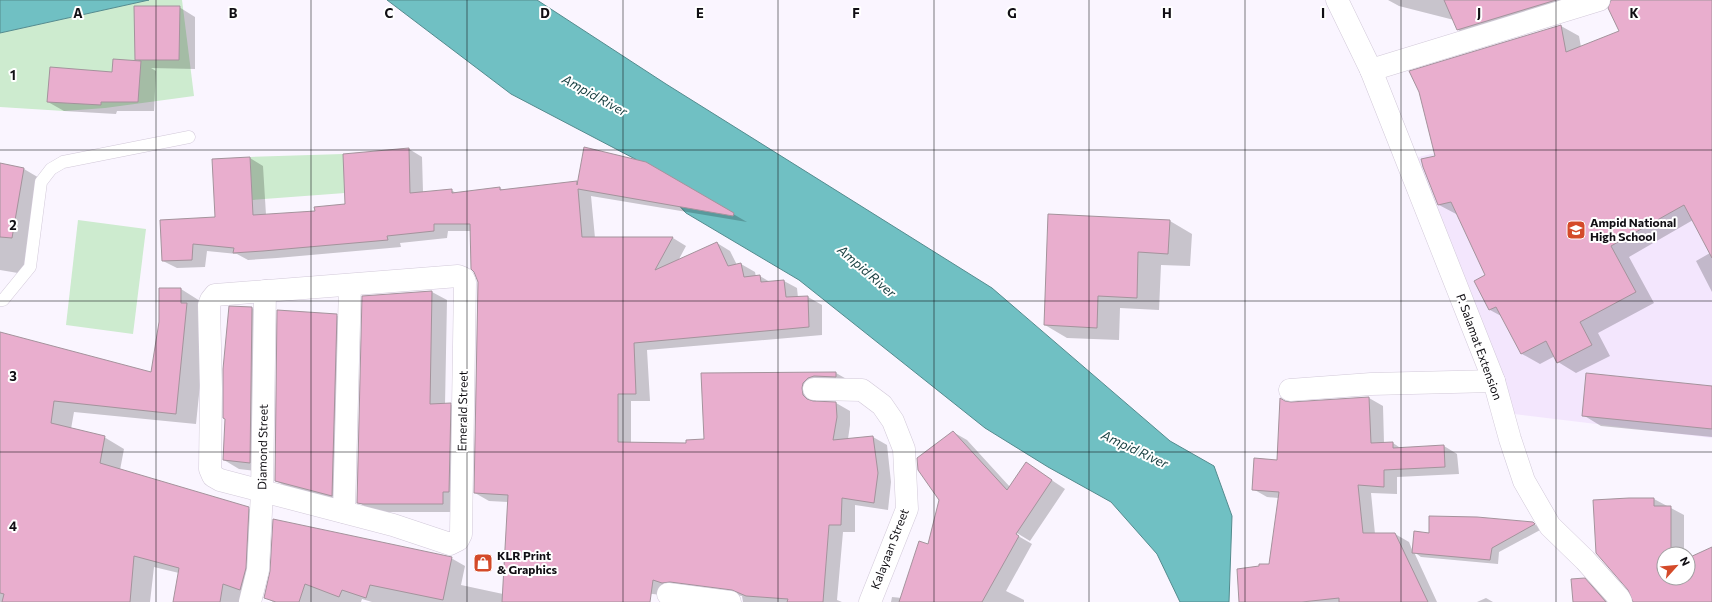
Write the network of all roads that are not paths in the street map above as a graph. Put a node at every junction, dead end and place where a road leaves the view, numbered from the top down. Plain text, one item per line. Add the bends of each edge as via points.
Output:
1 (1337, 0) edge
2 (1599, 0) edge
3 (1371, 70) junction
4 (189, 137) dead end
5 (350, 285) junction
6 (265, 291) junction
7 (1, 301) edge
8 (1494, 381) junction
9 (814, 389) dead end
10 (1290, 390) dead end
11 (262, 492) junction
12 (344, 512) junction
13 (668, 594) dead end
14 (250, 602) edge
15 (730, 602) edge
16 (870, 602) edge
17 (1621, 602) edge

1 - 3 street, P. Salamat Extension
2 - 3 street
3 - 8 street, P. Salamat Extension
4 - 7 lane via 64,162 52,169 40,182 30,267
5 - 6 street
5 - 12 street
5 - 12 street, Emerald Street via 458,276 465,282 461,534 458,540 450,544
6 - 11 street, Diamond Street
6 - 11 street via 215,295 209,305 210,469 213,476 220,480
8 - 10 street via 1371,384
8 - 17 street, P. Salamat Extension via 1524,481 1550,526 1585,560
9 - 16 street, Kalayaan Street via 862,390 882,404 904,449 907,509
11 - 12 street
11 - 14 street, Diamond Street via 258,570
13 - 15 street

